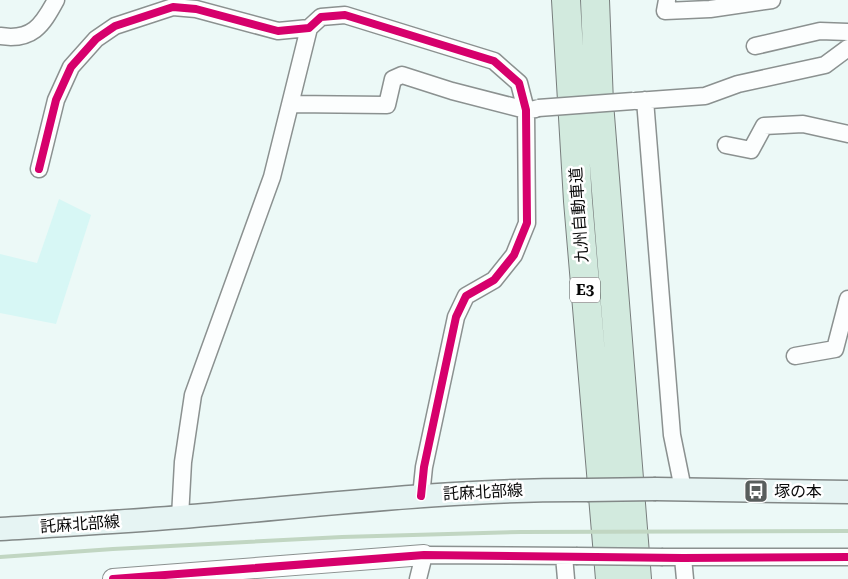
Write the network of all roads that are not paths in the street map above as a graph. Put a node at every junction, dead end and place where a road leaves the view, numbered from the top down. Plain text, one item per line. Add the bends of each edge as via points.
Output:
1 (56, 0) edge
2 (566, 0) edge
3 (594, 0) edge
4 (667, 0) edge
5 (772, 0) edge
6 (309, 28) junction
7 (848, 32) edge
8 (0, 36) edge
9 (755, 46) dead end
10 (848, 48) edge
11 (639, 100) junction
12 (291, 104) junction
13 (532, 109) junction
14 (848, 134) edge
15 (726, 145) dead end
16 (39, 169) dead end
17 (848, 299) edge
18 (795, 356) dead end
19 (683, 489) junction
20 (848, 492) edge
21 (421, 496) junction
22 (180, 517) junction
23 (0, 529) edge
24 (424, 555) junction
25 (570, 556) junction
26 (848, 557) edge
27 (683, 558) junction
28 (173, 577) edge
29 (113, 579) edge
30 (418, 579) edge
31 (566, 579) edge
32 (610, 579) edge
33 (637, 579) edge
34 (685, 579) edge

1 - 8 street via 44,23 32,33 13,38
2 - 32 highway, 九州自動車道 / E3 via 578,201
3 - 33 highway, 九州自動車道 / E3
4 - 5 street via 665,11 710,9
6 - 12 street
6 - 13 street via 321,17 345,15 494,61 519,83
6 - 16 street via 278,31 196,9 174,7 115,26 96,39 71,68 56,100
7 - 9 street via 820,31
10 - 11 street via 825,64 738,84 705,96
11 - 13 street, bridge
11 - 19 street via 672,435
12 - 13 street via 386,105 393,79 402,75 452,91
12 - 22 street via 272,177 193,395 182,462
13 - 21 street via 528,223 514,254 494,280 466,296 456,318 424,467
14 - 15 street via 803,124 764,126 751,150
17 - 18 street via 835,349
19 - 20 main road, 託麻北部線
19 - 21 main road, 託麻北部線, bridge via 527,490
21 - 22 main road, 託麻北部線
22 - 23 main road, 託麻北部線
24 - 25 street
24 - 28 street
24 - 30 street
25 - 27 street, bridge
25 - 31 street
26 - 27 street
27 - 34 street
28 - 29 street

